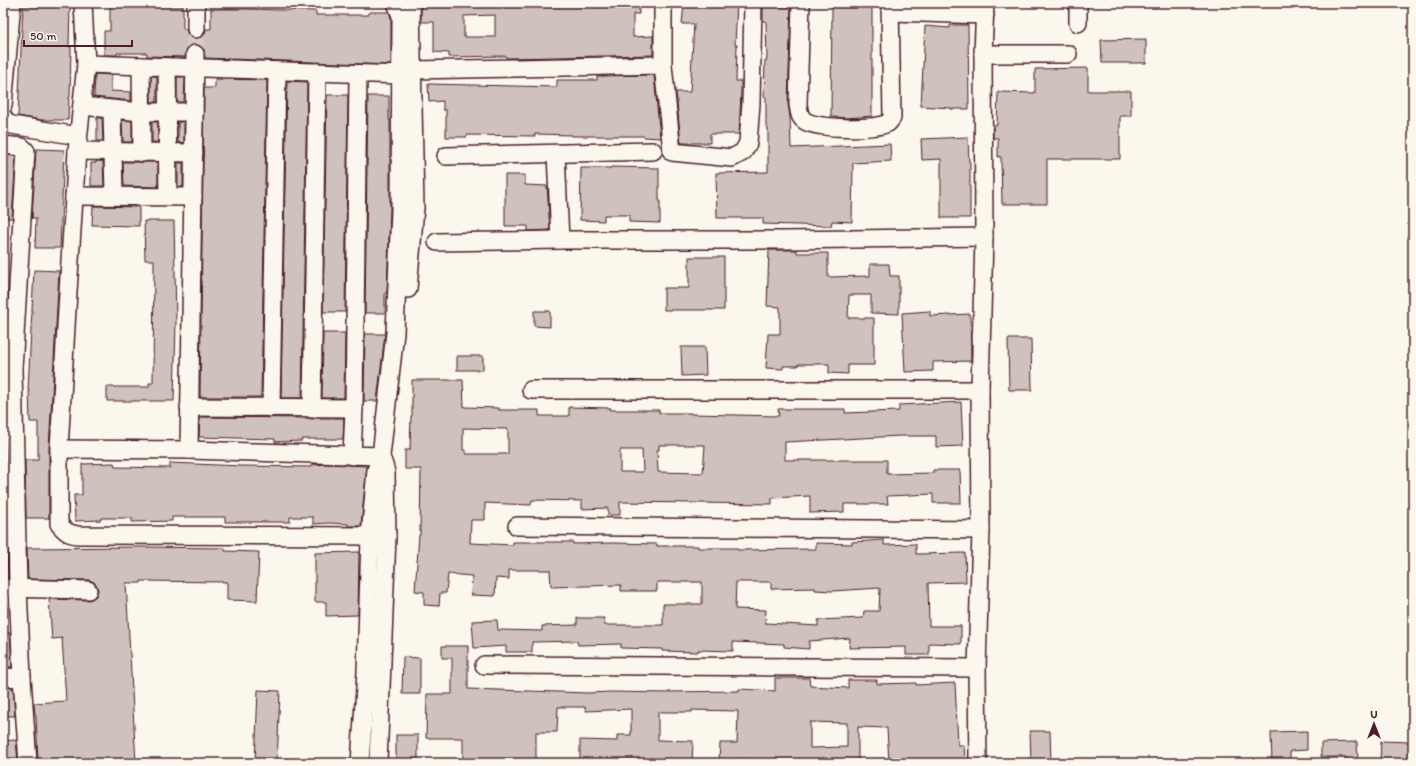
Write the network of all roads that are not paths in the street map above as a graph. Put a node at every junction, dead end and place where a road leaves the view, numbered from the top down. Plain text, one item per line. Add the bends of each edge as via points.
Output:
1 (12, 3) edge
2 (83, 3) edge
3 (196, 3) edge
4 (396, 3) edge
5 (411, 3) edge
6 (663, 3) edge
7 (753, 3) edge
8 (801, 3) edge
9 (1078, 3) edge
10 (891, 8) edge
11 (985, 9) edge
12 (1078, 23) dead end
13 (196, 29) tunnel mouth
14 (983, 54) junction
15 (1068, 54) dead end
16 (195, 61) junction
17 (86, 64) junction
18 (663, 65) junction
19 (142, 66) junction
20 (168, 67) junction
21 (277, 71) junction
22 (317, 72) junction
23 (407, 73) junction
24 (358, 74) junction
25 (3, 106) edge
26 (82, 106) junction
27 (112, 110) junction
28 (168, 111) junction
29 (141, 112) junction
30 (194, 112) junction
31 (3, 117) edge
32 (78, 143) junction
33 (3, 145) edge
34 (653, 151) dead end
35 (112, 152) junction
36 (142, 153) junction
37 (167, 153) junction
38 (194, 153) junction
39 (556, 154) junction
40 (446, 156) dead end
41 (74, 196) junction
42 (114, 196) junction
43 (168, 196) junction
44 (193, 196) junction
45 (984, 237) junction
46 (560, 240) junction
47 (437, 242) dead end
48 (8, 369) edge
49 (531, 390) dead end
50 (980, 390) junction
51 (189, 407) junction
52 (271, 408) junction
53 (354, 408) junction
54 (312, 409) junction
55 (59, 449) junction
56 (189, 450) junction
57 (352, 456) junction
58 (381, 456) junction
59 (517, 526) dead end
60 (981, 530) junction
61 (370, 536) junction
62 (387, 536) junction
63 (10, 588) edge
64 (88, 590) dead end
65 (484, 665) dead end
66 (977, 668) junction
67 (3, 677) edge
68 (22, 678) junction
69 (28, 763) edge
70 (360, 763) edge
71 (378, 763) edge
72 (978, 763) edge

1 - 25 street
2 - 17 street
3 - 13 street
4 - 23 street via 401,16
5 - 23 street
6 - 18 street
7 - 18 street via 751,103 748,143 743,152 732,158 672,152
8 - 10 street via 798,104 800,115 805,120 821,126 836,127 872,127 888,123 892,118
9 - 12 street
10 - 11 street
11 - 14 street
14 - 15 street
14 - 45 street
16 - 20 street
16 - 21 street
16 - 30 street
17 - 19 street
17 - 26 street
18 - 23 street
19 - 20 street
19 - 29 street
20 - 28 street
21 - 22 street
21 - 52 street
22 - 24 street
22 - 54 street
23 - 24 street
23 - 58 street via 407,208
24 - 53 street
26 - 27 street
26 - 32 street
27 - 29 street
27 - 35 street
28 - 29 street
28 - 30 street
28 - 37 street
29 - 36 street
30 - 38 street
31 - 32 street via 12,125
32 - 35 street
32 - 41 street
33 - 48 street via 22,147 26,151
34 - 39 street
35 - 36 street
35 - 42 street
36 - 37 street
37 - 38 street
37 - 43 street
38 - 44 street
39 - 40 street
39 - 46 street
41 - 42 street
41 - 55 street
42 - 43 street
43 - 44 street
44 - 51 street
45 - 46 street
45 - 50 street
46 - 47 street
48 - 63 street
49 - 50 street
50 - 60 street
51 - 52 street
51 - 56 street
52 - 54 street
53 - 54 street
53 - 57 street
55 - 56 street
55 - 61 street via 59,524 70,535
56 - 57 street
57 - 58 street
58 - 61 street via 376,470
58 - 62 street via 386,472
59 - 60 street
60 - 66 street
61 - 62 street
61 - 70 street
62 - 71 street
63 - 64 street
63 - 68 street
65 - 66 street
66 - 72 street
67 - 68 street
68 - 69 street

